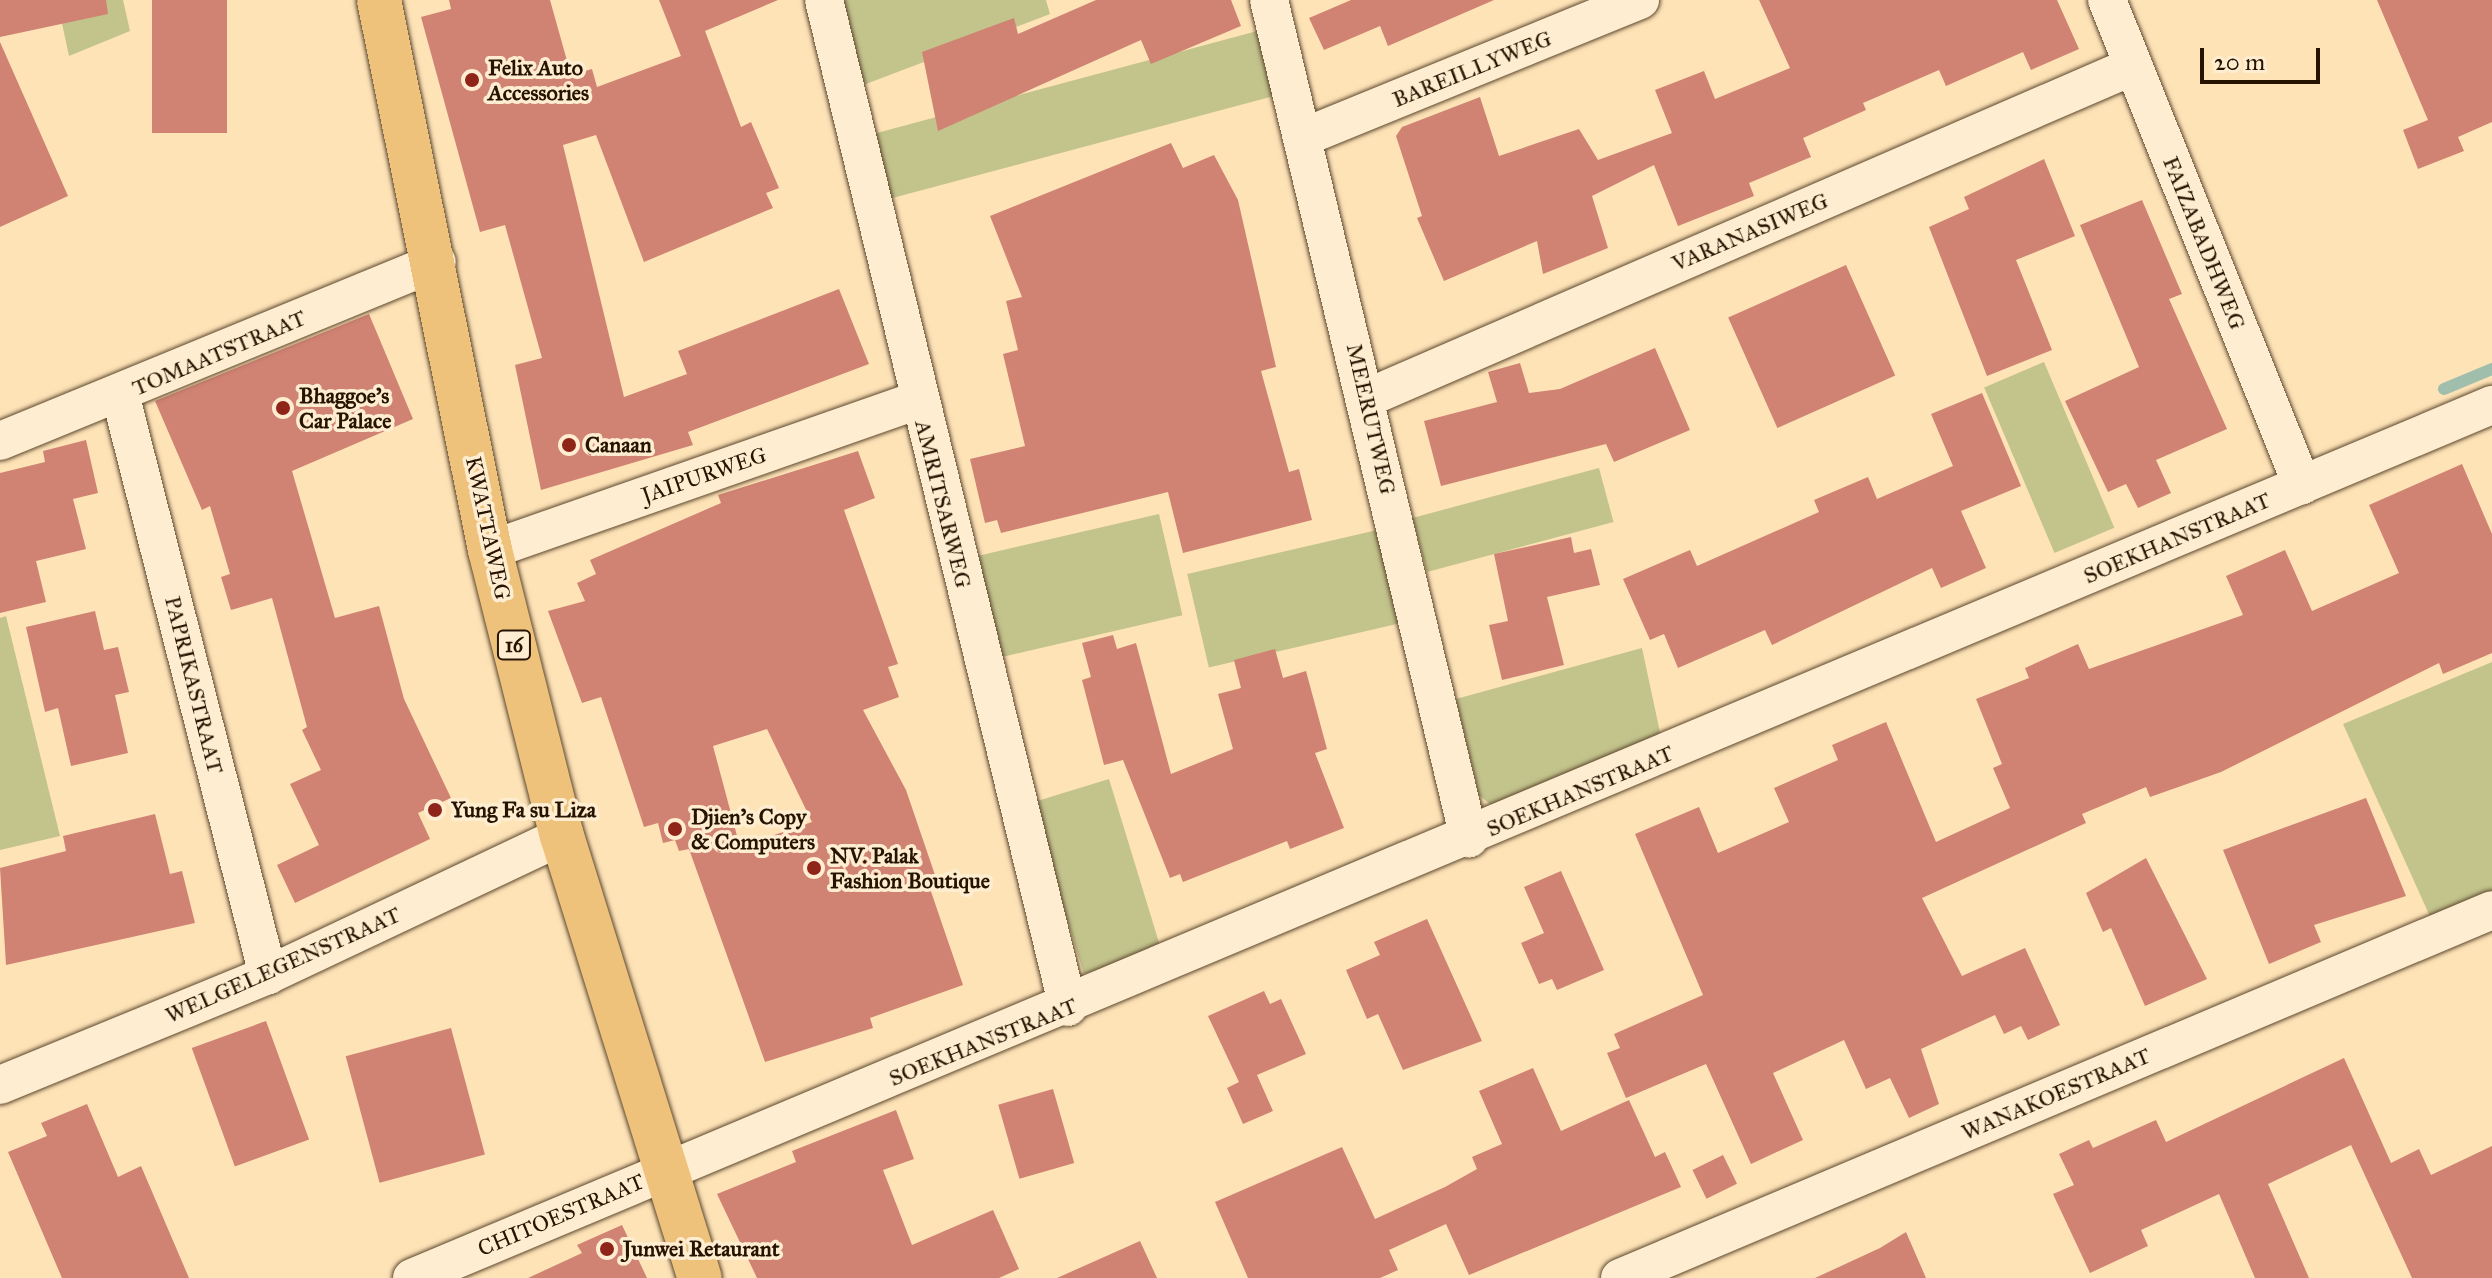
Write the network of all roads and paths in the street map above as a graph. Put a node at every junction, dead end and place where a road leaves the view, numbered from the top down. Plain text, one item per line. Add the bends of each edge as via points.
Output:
1 (379, 0) edge
2 (824, 0) edge
3 (1269, 0) edge
4 (1640, 0) edge
5 (2107, 0) edge
6 (2133, 66) junction
7 (1304, 137) junction
8 (437, 262) junction
9 (120, 394) junction
10 (1367, 398) junction
11 (918, 400) junction
12 (2492, 405) edge
13 (0, 441) edge
14 (2302, 485) junction
15 (490, 550) junction
16 (562, 836) junction
17 (1469, 838) junction
18 (2492, 910) edge
19 (268, 975) junction
20 (1068, 1007) junction
21 (0, 1085) edge
22 (666, 1170) junction
23 (412, 1278) edge
24 (700, 1278) edge
25 (1620, 1278) edge

1 - 8 main road, KWATTAWEG / 16
2 - 11 street, AMRITSARWEG
3 - 7 street, MEERUTWEG
4 - 7 street, BAREILLYWEG
5 - 6 street, FAIZABADHWEG
6 - 10 street, VARANASIWEG
6 - 14 street, FAIZABADHWEG
7 - 10 street, MEERUTWEG
8 - 9 street, TOMAATSTRAAT
8 - 15 main road, KWATTAWEG / 16
9 - 13 street, TOMAATSTRAAT
9 - 19 street, PAPRIKASTRAAT
10 - 17 street, MEERUTWEG
11 - 15 street, JAIPURWEG
11 - 20 street, AMRITSARWEG
12 - 14 street, SOEKHANSTRAAT
14 - 17 street, SOEKHANSTRAAT
15 - 16 main road, KWATTAWEG / 16
16 - 19 street, WELGELEGENSTRAAT
16 - 22 main road, KWATTAWEG / 16
17 - 20 street, SOEKHANSTRAAT
18 - 25 street, WANAKOESTRAAT
19 - 21 street, WELGELEGENSTRAAT
20 - 22 street, SOEKHANSTRAAT
22 - 23 street, CHITOESTRAAT
22 - 24 main road, KWATTAWEG / 16

